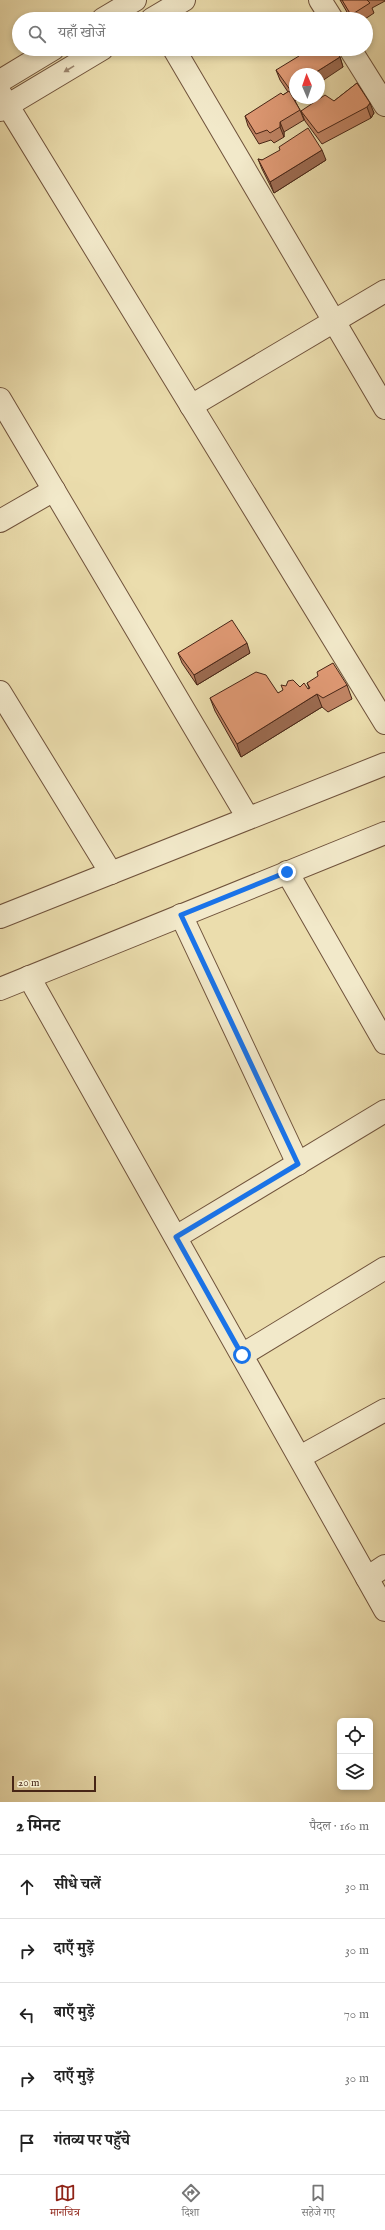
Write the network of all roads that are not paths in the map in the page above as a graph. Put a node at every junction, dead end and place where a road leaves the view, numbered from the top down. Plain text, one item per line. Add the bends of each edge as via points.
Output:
1 (135, 0) edge
2 (184, 0) edge
3 (320, 0) edge
4 (115, 12) edge
5 (157, 12) edge
6 (328, 12) edge
7 (41, 56) edge
8 (89, 56) edge
9 (178, 56) edge
10 (354, 56) edge
11 (0, 81) edge
12 (3, 103) edge
13 (385, 105) edge
14 (385, 291) edge
15 (334, 321) junction
16 (0, 399) edge
17 (191, 406) junction
18 (385, 408) edge
19 (54, 490) junction
20 (0, 521) edge
21 (0, 692) edge
22 (385, 723) edge
23 (385, 764) edge
24 (248, 818) junction
25 (385, 833) edge
26 (287, 872) junction
27 (111, 873) junction
28 (181, 915) junction
29 (0, 917) edge
30 (30, 977) junction
31 (0, 989) edge
32 (385, 1043) edge
33 (385, 1111) edge
34 (298, 1164) junction
35 (176, 1237) junction
36 (385, 1268) edge
37 (242, 1355) junction
38 (385, 1410) edge
39 (300, 1457) junction
40 (385, 1566) edge
41 (367, 1578) junction
42 (385, 1610) edge

1 - 4 street
2 - 5 street
3 - 6 street
7 - 11 street
8 -> 12 street
9 - 15 street
10 - 13 street
12 - 17 street
14 - 15 street
15 - 17 street
15 - 18 street
16 - 19 street
17 - 22 street
19 - 20 street
19 - 24 street
21 - 27 street
23 - 24 street
24 - 27 street
25 - 26 street
26 - 28 street
26 - 32 street
27 - 29 street
28 - 30 street
28 - 34 street
30 - 31 street
30 - 35 street
33 - 34 street
34 - 35 street
35 - 37 street
36 - 37 street
37 - 39 street
38 - 39 street
39 - 41 street
40 - 41 street
41 - 42 street

